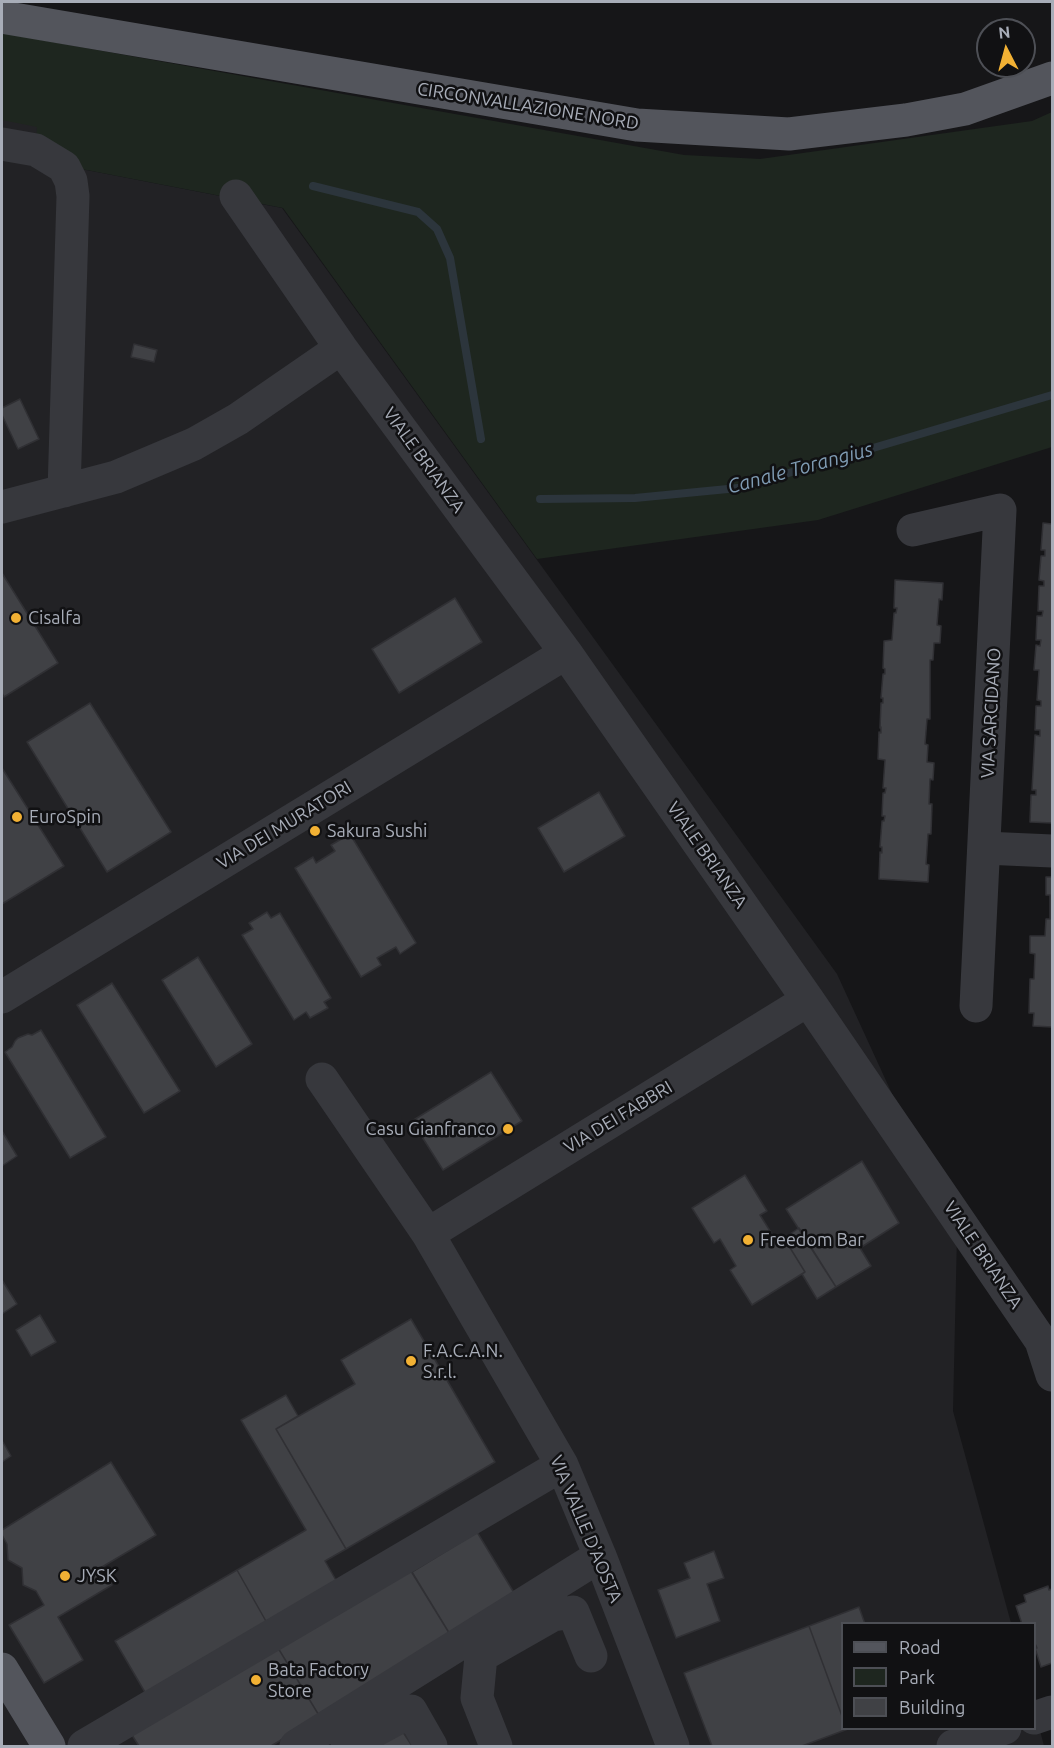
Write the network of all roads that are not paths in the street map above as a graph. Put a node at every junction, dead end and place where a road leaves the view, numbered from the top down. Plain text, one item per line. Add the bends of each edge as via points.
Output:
1 (2, 17) edge
2 (1053, 78) edge
3 (2, 144) edge
4 (236, 196) dead end
5 (341, 348) junction
6 (64, 491) junction
7 (2, 507) edge
8 (913, 530) dead end
9 (566, 653) junction
10 (984, 848) junction
11 (1053, 851) edge
12 (2, 997) edge
13 (808, 1000) junction
14 (976, 1006) dead end
15 (322, 1079) dead end
16 (428, 1234) junction
17 (1047, 1338) edge
18 (1053, 1375) edge
19 (562, 1465) junction
20 (600, 1556) junction
21 (591, 1656) dead end
22 (2, 1669) edge
23 (1053, 1712) edge
24 (2, 1713) edge
25 (1036, 1718) edge
26 (999, 1730) edge
27 (99, 1742) edge
28 (22, 1746) edge
29 (49, 1746) edge
30 (296, 1746) edge
31 (348, 1746) edge
32 (431, 1746) edge
33 (496, 1746) edge
34 (673, 1746) edge
35 (953, 1746) edge

1 - 2 main road, CIRCONVALLAZIONE NORD via 637,125 733,132 789,134 906,120 965,109
3 - 6 street via 36,150 64,167 74,196
4 - 5 street, VIALE BRIANZA
5 - 6 street via 238,419 194,444 116,477
5 - 9 street, VIALE BRIANZA
6 - 7 street
8 - 10 street, VIA SARCIDANO via 1000,510
9 - 12 street, VIA DEI MURATORI
9 - 13 street, VIALE BRIANZA
10 - 11 street
10 - 14 street, VIA SARCIDANO
13 - 16 street, VIA DEI FABBRI
13 - 17 street, VIALE BRIANZA
15 - 16 street, VIA VALLE D'AOSTA
16 - 19 street, VIA VALLE D'AOSTA
17 - 18 street, VIALE BRIANZA
19 - 20 street, VIA VALLE D'AOSTA
19 - 27 street
20 - 30 street
20 - 34 street, VIA VALLE D'AOSTA
21 - 33 street via 573,1612 553,1615 481,1656 477,1698
22 - 29 main road
23 - 25 street
24 - 28 main road
26 - 35 street
31 - 32 street via 411,1711

